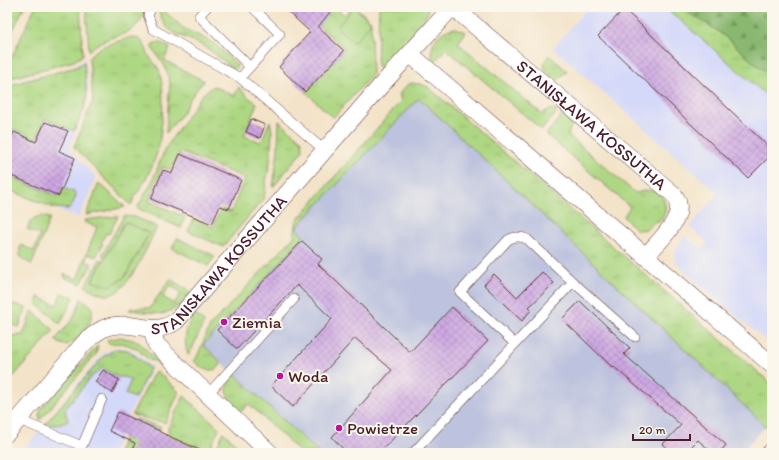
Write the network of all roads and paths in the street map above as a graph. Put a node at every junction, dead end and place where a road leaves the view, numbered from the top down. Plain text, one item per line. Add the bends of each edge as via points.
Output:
1 (152, 7) edge
2 (207, 7) edge
3 (252, 7) edge
4 (453, 7) edge
5 (410, 54) junction
6 (250, 67) junction
7 (240, 78) junction
8 (324, 150) junction
9 (646, 256) junction
10 (573, 282) junction
11 (294, 299) dead end
12 (152, 329) junction
13 (635, 337) dead end
14 (516, 344) junction
15 (772, 365) edge
16 (208, 394) junction
17 (102, 399) dead end
18 (19, 420) junction
19 (7, 433) edge
20 (270, 453) edge
21 (413, 453) edge

1 - 7 lane via 148,15 153,29
2 - 6 lane via 199,16
3 - 6 lane via 280,34
4 - 5 street, STANISŁAWA KOSSUTHA
4 - 9 street, STANISŁAWA KOSSUTHA via 672,193 678,202 678,216
5 - 8 street, STANISŁAWA KOSSUTHA
5 - 9 street
6 - 7 lane
7 - 8 lane
8 - 12 street, STANISŁAWA KOSSUTHA via 181,316 170,326
9 - 15 street
10 - 13 lane
10 - 14 lane
10 - 14 lane via 527,239 516,236 508,240 460,292
11 - 16 lane
12 - 16 street via 156,344
12 - 18 street, STANISŁAWA KOSSUTHA via 121,324 96,333 84,343
14 - 21 lane
16 - 20 street
17 - 18 lane via 82,446
18 - 19 street, STANISŁAWA KOSSUTHA

